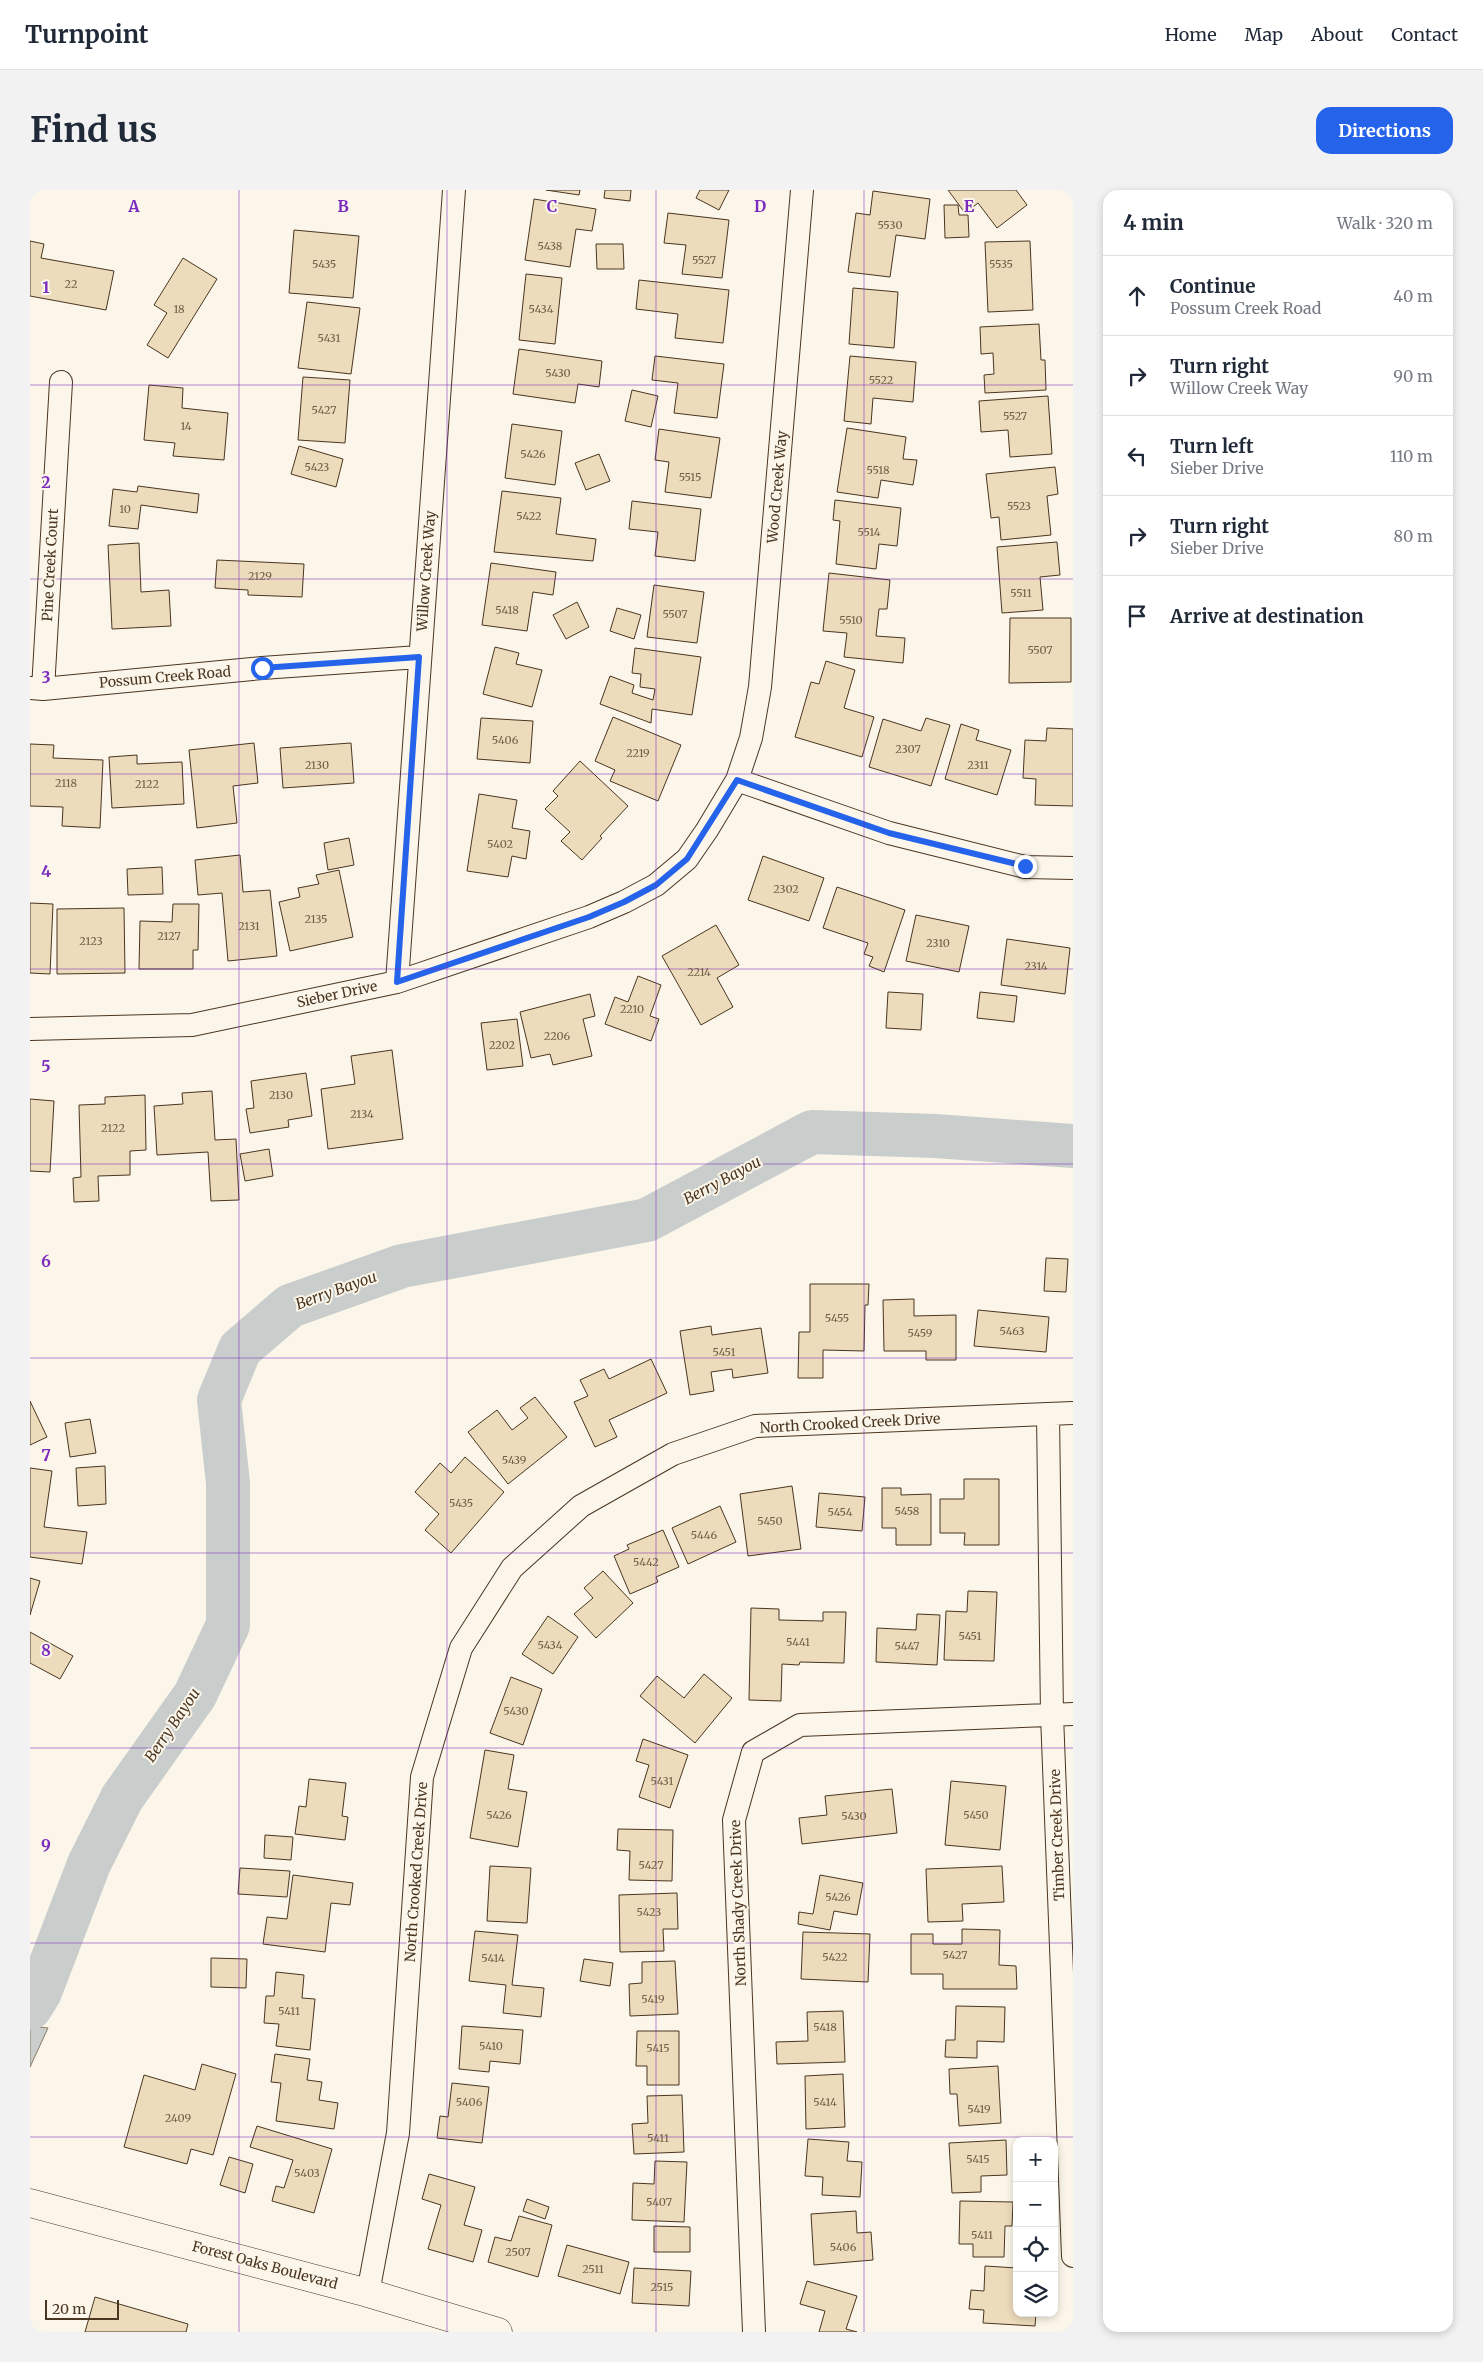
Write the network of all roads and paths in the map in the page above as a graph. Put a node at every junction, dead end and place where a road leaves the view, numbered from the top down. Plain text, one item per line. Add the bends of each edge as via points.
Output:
1 (454, 190) edge
2 (802, 190) edge
3 (61, 382) dead end
4 (419, 657) junction
5 (36, 688) edge
6 (737, 780) junction
7 (1073, 868) edge
8 (397, 982) junction
9 (30, 1029) edge
10 (1073, 1413) edge
11 (1048, 1414) junction
12 (1063, 1715) edge
13 (30, 2203) edge
14 (1073, 2256) edge
15 (368, 2293) junction
16 (498, 2332) edge
17 (754, 2332) edge

1 - 4 street, Willow Creek Way
2 - 6 street, Wood Creek Way via 760,687 751,738
3 - 5 street, Pine Creek Court
4 - 5 street, Possum Creek Road
4 - 8 street, Willow Creek Way
6 - 7 street via 889,833 1025,866
6 - 8 street, Sieber Drive via 687,859 656,885 589,917
8 - 9 street, Sieber Drive via 192,1026
10 - 11 street, North Crooked Creek Drive
11 - 12 street, Timber Creek Drive
11 - 15 street, North Crooked Creek Drive via 755,1426 673,1454 581,1506 512,1568 461,1648 422,1776 398,2133
12 - 14 street, Timber Creek Drive
12 - 17 street, North Shady Creek Drive via 800,1725 753,1752 734,1820
13 - 15 street, Forest Oaks Boulevard
15 - 16 street, Forest Oaks Boulevard

